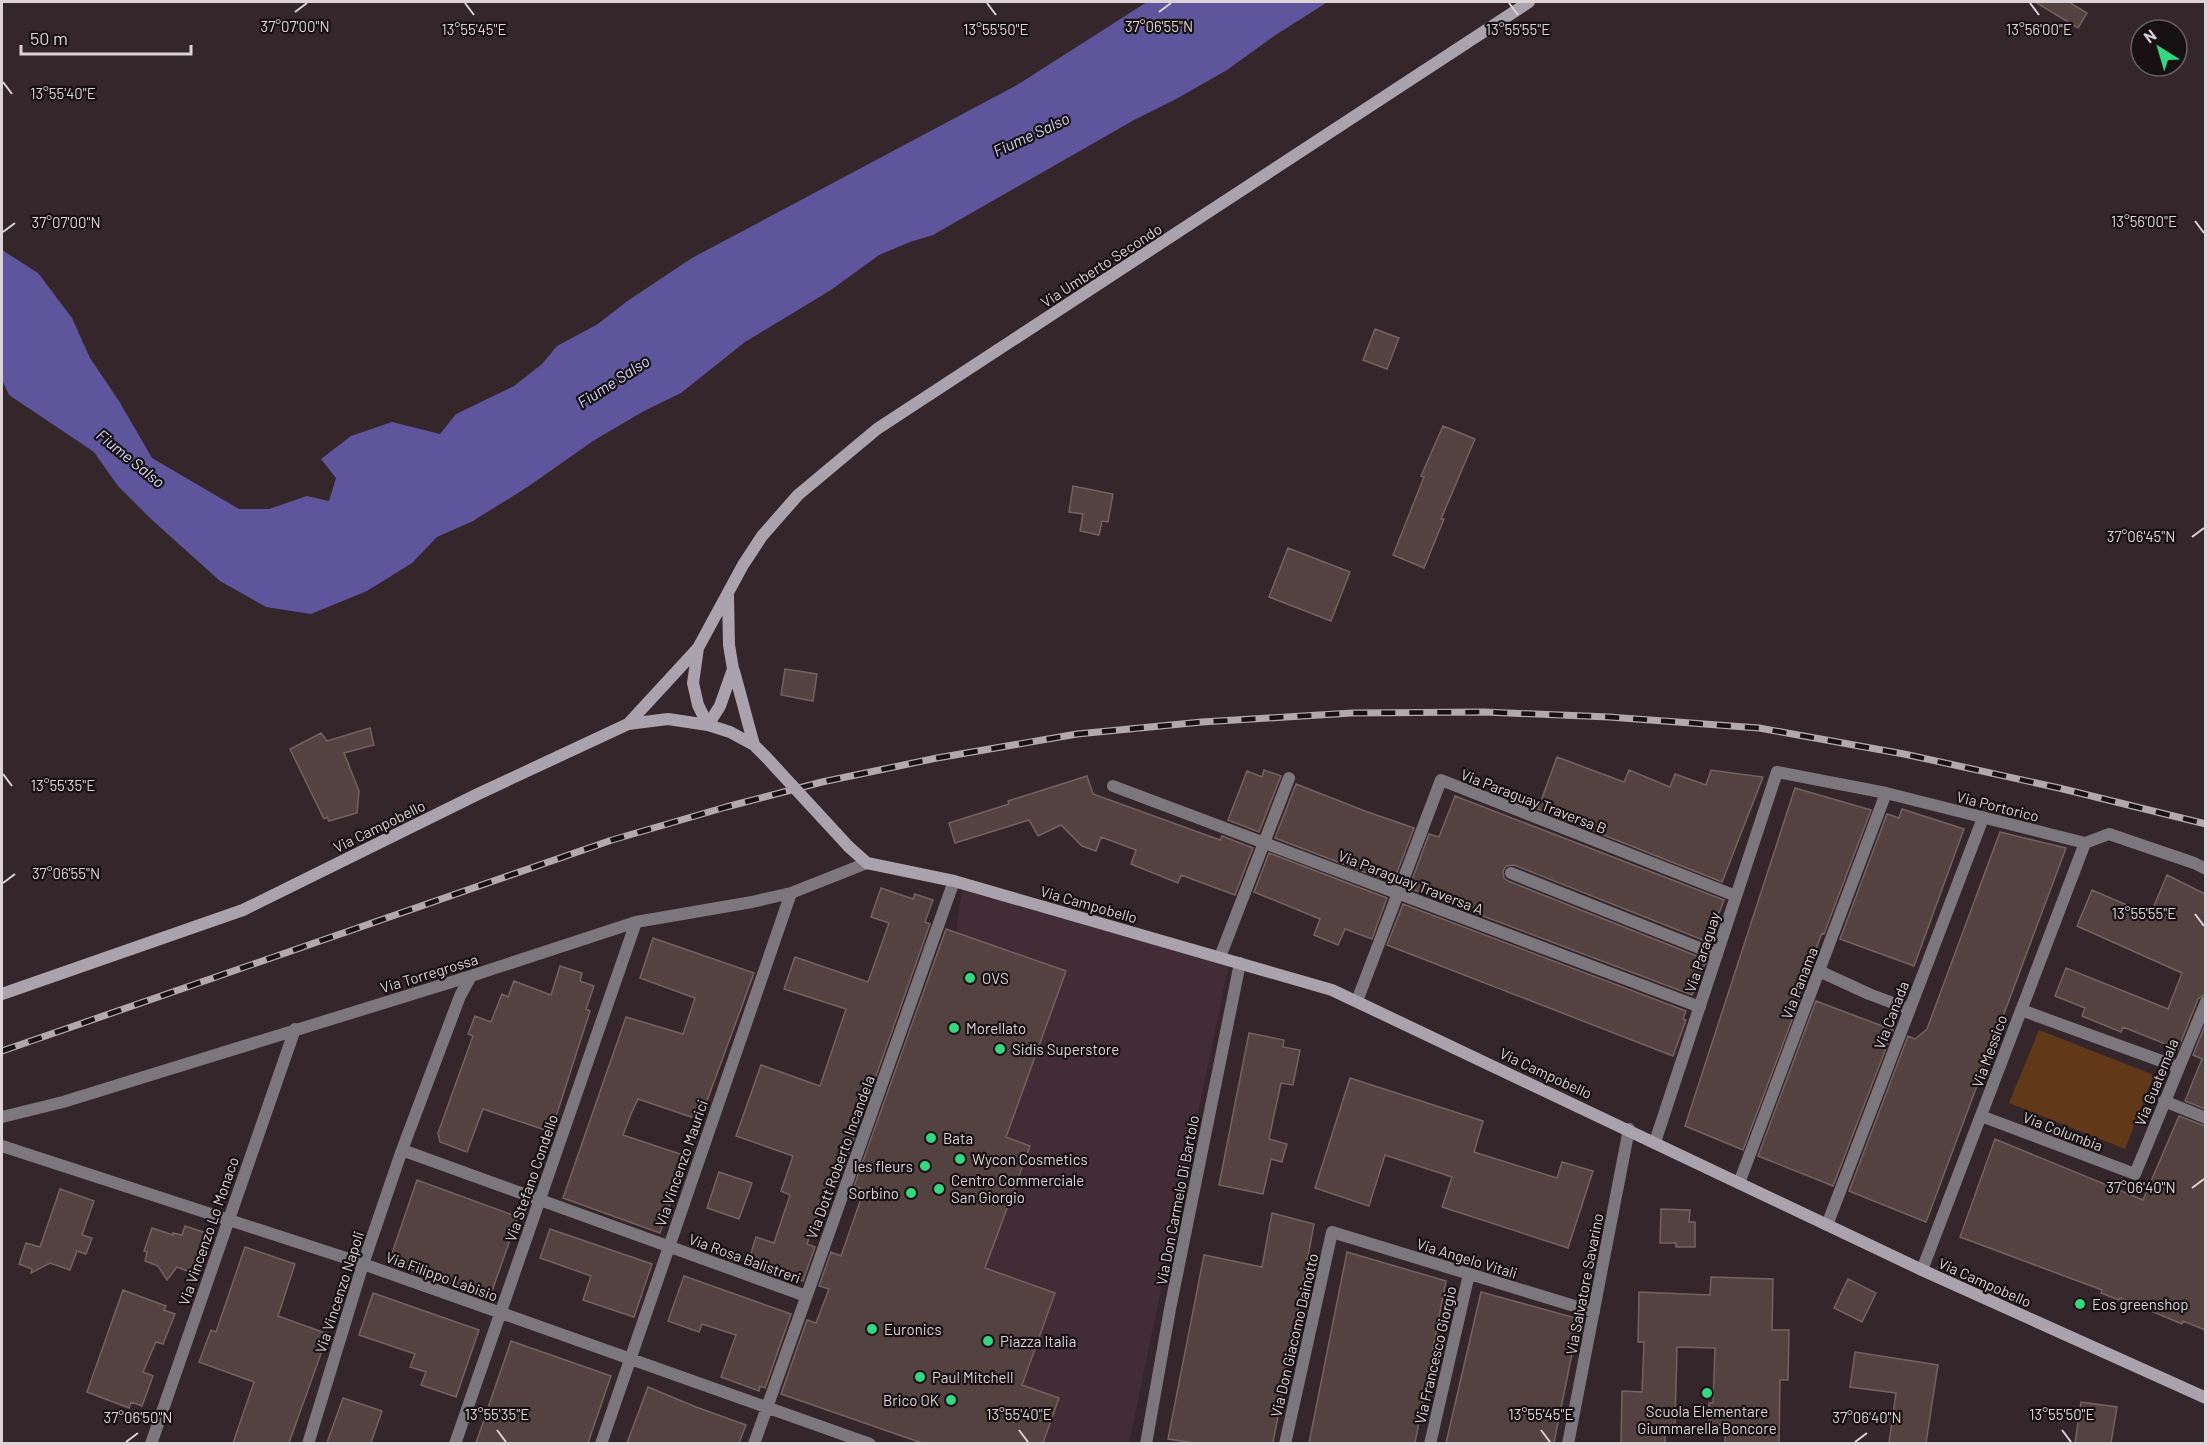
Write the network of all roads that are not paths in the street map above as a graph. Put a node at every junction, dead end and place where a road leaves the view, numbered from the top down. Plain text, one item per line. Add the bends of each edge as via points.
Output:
1 (1529, 2) edge
2 (728, 595) junction
3 (698, 648) junction
4 (733, 669) junction
5 (628, 724) junction
6 (708, 725) junction
7 (754, 745) junction
8 (1777, 772) joint
9 (1289, 778) dead end
10 (1113, 786) dead end
11 (1886, 793) junction
12 (1983, 818) junction
13 (1264, 843) junction
14 (2085, 843) junction
15 (867, 863) junction
16 (2205, 869) edge
17 (1511, 873) dead end
18 (954, 881) junction
19 (791, 893) junction
20 (1398, 893) junction
21 (1736, 896) junction
22 (636, 922) junction
23 (1716, 955) junction
24 (1220, 957) junction
25 (1240, 963) junction
26 (1819, 971) junction
27 (471, 976) junction
28 (2, 994) edge
29 (1357, 1001) junction
30 (1700, 1007) junction
31 (2204, 1008) edge
32 (1909, 1009) junction
33 (2021, 1010) junction
34 (295, 1029) junction
35 (2178, 1067) junction
36 (2164, 1101) junction
37 (1981, 1116) junction
38 (2, 1117) edge
39 (2205, 1118) edge
40 (1629, 1129) junction
41 (1655, 1142) junction
42 (2, 1146) edge
43 (402, 1150) junction
44 (2135, 1174) joint
45 (1739, 1183) junction
46 (539, 1200) junction
47 (228, 1219) junction
48 (1827, 1225) junction
49 (1332, 1232) joint
50 (669, 1246) junction
51 (363, 1264) junction
52 (1922, 1270) junction
53 (1469, 1274) junction
54 (806, 1296) junction
55 (1594, 1312) junction
56 (500, 1313) junction
57 (630, 1358) junction
58 (2205, 1398) edge
59 (766, 1407) junction
60 (151, 1443) edge
61 (308, 1443) edge
62 (455, 1443) edge
63 (601, 1443) edge
64 (753, 1443) edge
65 (870, 1443) edge
66 (1146, 1443) edge
67 (1285, 1443) edge
68 (1430, 1443) edge
69 (1568, 1443) edge

1 - 2 main road, Via Umberto Secondo via 877,429 798,495 762,536
2 - 3 main road, Via Umberto Secondo
2 - 4 main road
3 - 5 main road
3 - 6 main road via 693,683
4 - 6 main road via 720,706
4 - 7 main road
5 - 6 main road, Via Campobello via 668,719
5 - 28 main road, Via Campobello via 243,910
6 - 7 main road, Via Campobello
7 - 15 main road, Via Campobello, bridge
8 - 11 street, Via Portorico
8 - 21 street, Via Paraguay
9 - 13 street
10 - 13 street, Via Paraguay Traversa A
11 - 12 street, Via Portorico
11 - 26 street, Via Panama
12 - 14 street, Via Portorico
12 - 32 street, Via Canada
13 - 20 street, Via Paraguay Traversa A
13 - 24 street
14 - 16 street, Via Portorico via 2109,834
14 - 33 street, Via Messico
15 - 18 main road, Via Campobello
15 - 19 street, Via Torregrossa
17 - 23 street
18 - 24 main road, Via Campobello
18 - 54 street, Via Dott Roberto Incandela
19 - 22 street, Via Torregrossa
19 - 50 street, Via Vincenzo Maurici
20 - 21 street, Via Paraguay Traversa B via 1441,780
20 - 29 street, Via Paraguay Traversa B
20 - 30 street, Via Paraguay Traversa A
21 - 23 street, Via Paraguay
22 - 27 street, Via Torregrossa
22 - 46 street, Via Stefano Condello
23 - 30 street, Via Paraguay
24 - 25 main road, Via Campobello
25 - 29 main road, Via Campobello
25 - 66 street, Via Don Carmelo Di Bartolo
26 - 32 street
26 - 45 street, Via Panama
27 - 34 street, Via Torregrossa
27 - 43 street, Via Vincenzo Napoli
29 - 40 main road, Via Campobello
30 - 41 street, Via Paraguay
31 - 35 street, Via Guatemala
32 - 48 street, Via Canada
33 - 35 street
33 - 37 street, Via Messico
34 - 38 street, Via Torregrossa via 63,1102
34 - 47 street, Via Vincenzo Lo Monaco
35 - 36 street, Via Guatemala
36 - 39 street
36 - 44 street, Via Guatemala
37 - 44 street, Via Columbia
37 - 52 street, Via Messico
40 - 41 main road, Via Campobello
40 - 55 street, Via Salvatore Savarino
41 - 45 main road, Via Campobello
42 - 47 street, Via Filippo Labisio
43 - 46 street, Via Rosa Balistreri
43 - 51 street, Via Vincenzo Napoli
45 - 48 main road, Via Campobello
46 - 50 street, Via Rosa Balistreri
46 - 56 street, Via Stefano Condello
47 - 51 street, Via Filippo Labisio
47 - 60 street, Via Vincenzo Lo Monaco
48 - 52 main road, Via Campobello
49 - 53 street, Via Angelo Vitali
49 - 67 street, Via Don Giacomo Dainotto
50 - 54 street, Via Rosa Balistreri
50 - 57 street, Via Vincenzo Maurici
51 - 56 street, Via Filippo Labisio
51 - 61 street, Via Vincenzo Napoli
52 - 58 main road, Via Campobello
53 - 55 street, Via Angelo Vitali
53 - 68 street, Via Francesco Giorgio
54 - 59 street, Via Dott Roberto Incandela
55 - 69 street, Via Salvatore Savarino
56 - 57 street, Via Filippo Labisio
56 - 62 street, Via Stefano Condello
57 - 59 street, Via Filippo Labisio
57 - 63 street, Via Vincenzo Maurici
59 - 64 street, Via Dott Roberto Incandela
59 - 65 street, Via Filippo Labisio

